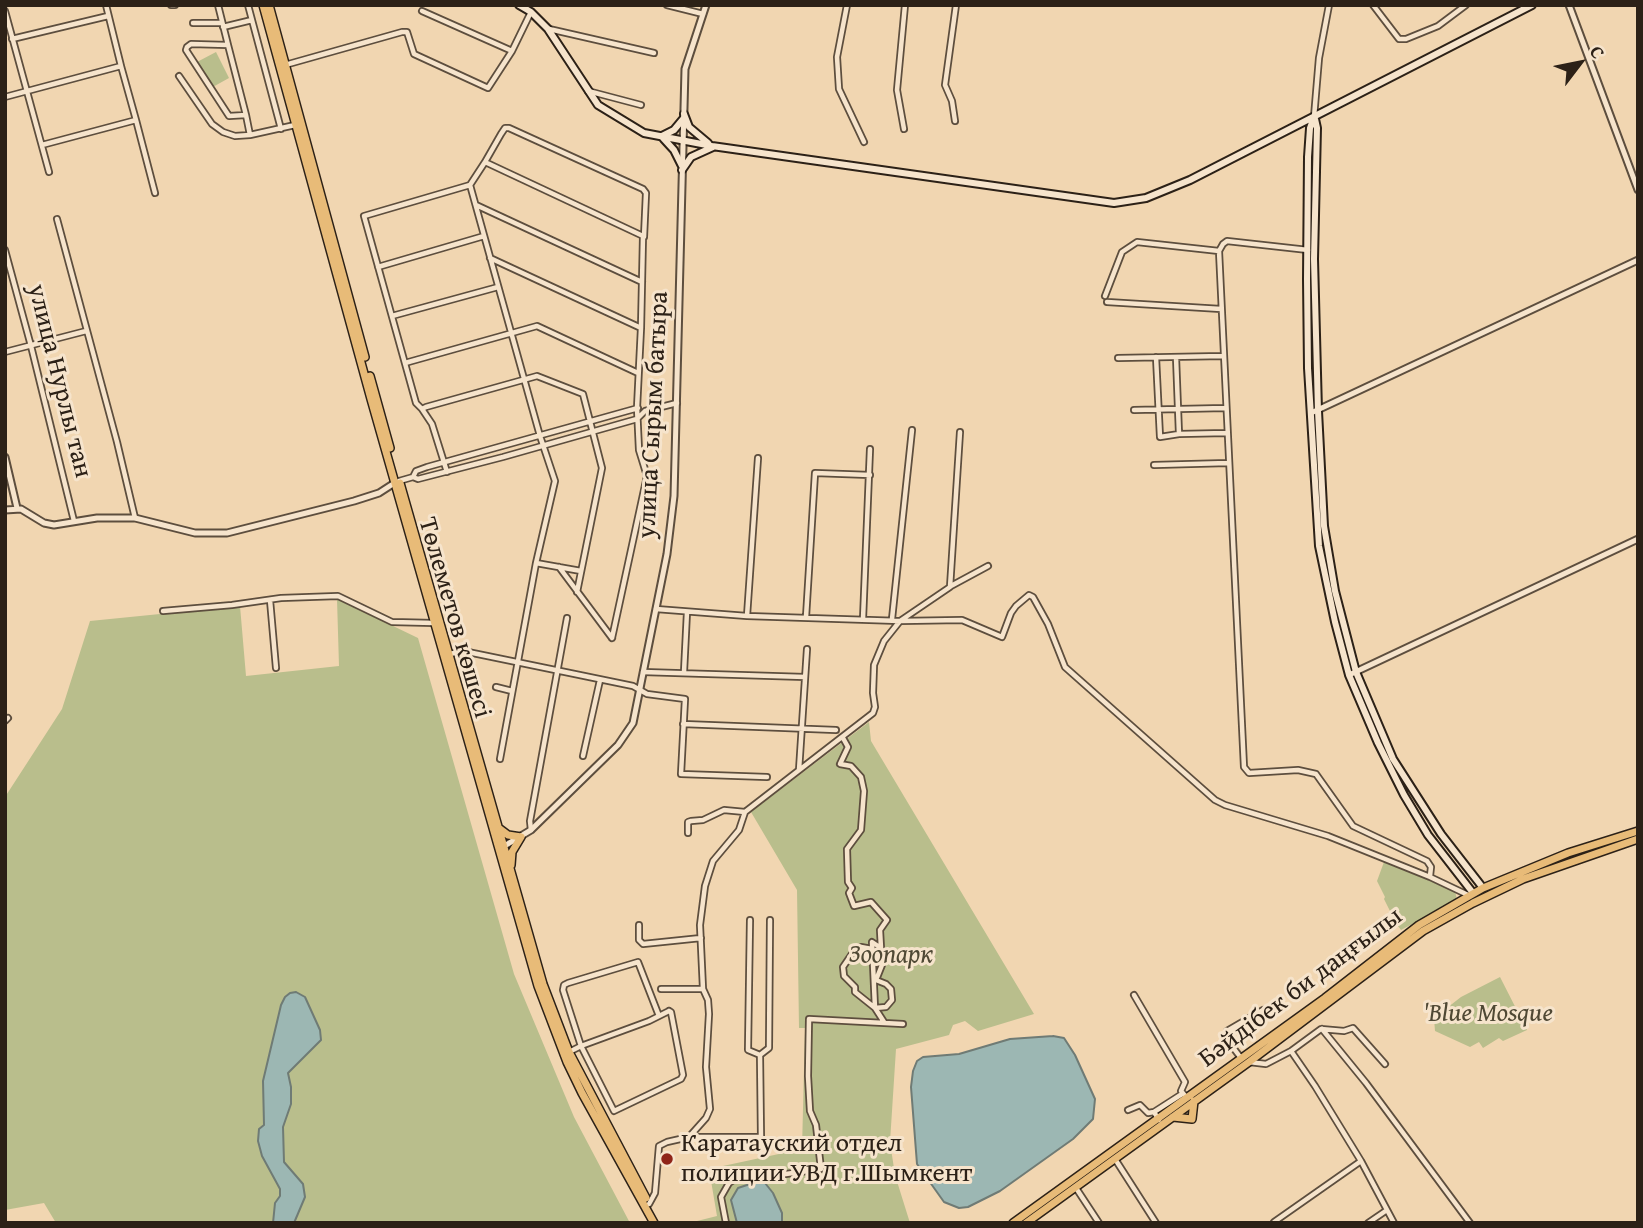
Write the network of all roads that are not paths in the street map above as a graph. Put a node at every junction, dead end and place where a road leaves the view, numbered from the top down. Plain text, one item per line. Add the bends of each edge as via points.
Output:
1 (106, 5) edge
2 (218, 5) edge
3 (248, 5) edge
4 (263, 5) edge
5 (269, 5) edge
6 (519, 5) edge
7 (669, 5) edge
8 (706, 5) edge
9 (847, 5) edge
10 (905, 5) edge
11 (956, 5) edge
12 (1329, 5) edge
13 (1373, 5) edge
14 (1466, 5) edge
15 (1532, 5) edge
16 (1569, 5) edge
17 (1523, 7) edge
18 (5, 11) edge
19 (422, 11) dead end
20 (531, 12) junction
21 (703, 14) junction
22 (108, 16) junction
23 (252, 20) junction
24 (193, 23) dead end
25 (223, 25) junction
26 (548, 29) junction
27 (12, 39) junction
28 (228, 45) junction
29 (512, 51) junction
30 (654, 53) dead end
31 (121, 65) junction
32 (285, 65) junction
33 (179, 76) dead end
34 (29, 91) junction
35 (587, 91) junction
36 (5, 97) edge
37 (641, 105) dead end
38 (295, 112) junction
39 (246, 115) junction
40 (684, 116) junction
41 (1314, 117) junction
42 (136, 120) junction
43 (955, 121) dead end
44 (296, 125) junction
45 (281, 129) junction
46 (904, 129) dead end
47 (250, 135) junction
48 (661, 137) junction
49 (683, 140) junction
50 (864, 142) dead end
51 (42, 145) junction
52 (714, 146) junction
53 (485, 162) junction
54 (682, 168) junction
55 (49, 172) dead end
56 (471, 185) junction
57 (1638, 190) edge
58 (155, 193) dead end
59 (475, 204) junction
60 (57, 219) dead end
61 (484, 236) junction
62 (644, 237) junction
63 (5, 250) edge
64 (1308, 250) junction
65 (1219, 251) junction
66 (490, 258) junction
67 (1638, 260) edge
68 (378, 267) junction
69 (642, 282) junction
70 (498, 287) junction
71 (1105, 296) dead end
72 (1107, 302) dead end
73 (1221, 309) junction
74 (391, 316) junction
75 (640, 328) junction
76 (86, 331) junction
77 (512, 333) junction
78 (31, 346) junction
79 (5, 352) edge
80 (1223, 356) junction
81 (1156, 357) junction
82 (1176, 357) junction
83 (1118, 358) dead end
84 (405, 363) junction
85 (638, 373) junction
86 (525, 378) junction
87 (677, 403) junction
88 (637, 408) junction
89 (1225, 408) junction
90 (422, 409) junction
91 (1158, 409) junction
92 (1178, 409) junction
93 (1133, 410) dead end
94 (645, 411) junction
95 (1314, 412) junction
96 (637, 419) junction
97 (591, 421) junction
98 (912, 430) dead end
99 (593, 431) junction
100 (960, 432) dead end
101 (1226, 433) junction
102 (1179, 434) junction
103 (540, 436) junction
104 (543, 446) junction
105 (870, 449) dead end
106 (5, 457) edge
107 (758, 458) dead end
108 (444, 462) junction
109 (1228, 463) junction
110 (1154, 465) dead end
111 (447, 471) junction
112 (870, 475) junction
113 (413, 477) junction
114 (397, 482) junction
115 (17, 508) junction
116 (5, 510) edge
117 (135, 518) junction
118 (74, 521) junction
119 (1638, 539) edge
120 (417, 554) junction
121 (536, 564) junction
122 (988, 566) dead end
123 (559, 567) junction
124 (581, 571) junction
125 (950, 587) junction
126 (577, 592) junction
127 (270, 600) junction
128 (656, 609) junction
129 (163, 611) dead end
130 (687, 612) junction
131 (747, 616) junction
132 (806, 617) junction
133 (567, 618) dead end
134 (863, 619) junction
135 (892, 620) junction
136 (900, 621) junction
137 (434, 623) junction
138 (807, 649) dead end
139 (449, 655) junction
140 (518, 662) junction
141 (276, 668) dead end
142 (559, 670) junction
143 (643, 672) junction
144 (684, 672) junction
145 (1352, 673) junction
146 (805, 677) junction
147 (600, 680) junction
148 (496, 687) dead end
149 (639, 689) junction
150 (512, 691) junction
151 (683, 724) junction
152 (801, 728) junction
153 (836, 730) dead end
154 (843, 738) junction
155 (583, 756) dead end
156 (500, 759) dead end
157 (799, 771) junction
158 (767, 777) dead end
159 (745, 812) junction
160 (498, 827) junction
161 (531, 830) junction
162 (688, 833) dead end
163 (1637, 834) edge
164 (521, 837) junction
165 (501, 848) junction
166 (510, 869) junction
167 (1430, 877) junction
168 (1483, 888) junction
169 (1471, 894) junction
170 (750, 919) dead end
171 (769, 920) dead end
172 (639, 925) dead end
173 (701, 938) junction
174 (872, 948) junction
175 (881, 948) junction
176 (661, 989) dead end
177 (703, 989) junction
178 (1134, 995) dead end
179 (875, 1008) junction
180 (1264, 1010) dead end
181 (659, 1016) junction
182 (884, 1023) junction
183 (903, 1024) dead end
184 (1321, 1029) junction
185 (581, 1046) junction
186 (1291, 1051) junction
187 (569, 1052) junction
188 (760, 1055) junction
189 (1245, 1060) junction
190 (1385, 1064) dead end
191 (1188, 1098) junction
192 (1128, 1110) dead end
193 (614, 1111) junction
194 (602, 1117) junction
195 (1172, 1117) junction
196 (1158, 1118) junction
197 (689, 1138) junction
198 (1112, 1156) junction
199 (1362, 1161) junction
200 (1076, 1187) junction
201 (649, 1204) junction
202 (1387, 1210) junction
203 (1030, 1222) edge
204 (1274, 1222) edge
205 (654, 1223) edge
206 (660, 1223) edge
207 (726, 1223) edge
208 (1013, 1223) edge
209 (1099, 1223) edge
210 (1156, 1223) edge
211 (1368, 1223) edge
212 (1394, 1223) edge
213 (1471, 1223) edge

1 - 22 street
2 - 25 street
3 - 23 street
4 - 38 main road, Төлеметов көшесі
5 - 32 main road, Төлеметов көшесі
6 - 20 main road
7 - 21 street
8 - 21 street, улица Сырым батыра
9 - 50 street via 836,57 839,89
10 - 46 street via 897,90
11 - 43 street via 945,85
12 - 41 street
13 - 14 street via 1399,39 1406,39 1438,26
15 - 17 main road
16 - 57 street
17 - 41 main road
18 - 27 street
19 - 29 street
20 - 26 main road
20 - 29 street
21 - 40 street, улица Сырым батыра via 685,69
22 - 27 street
22 - 31 street
23 - 25 street
23 - 45 street
24 - 25 street
25 - 28 street
26 - 30 street
26 - 35 main road
27 - 34 street
28 - 39 street
28 - 39 street via 191,44 186,50 229,116
29 - 32 street via 486,89 414,54 407,32
31 - 34 street
31 - 42 street
32 - 38 main road, Төлеметов көшесі
33 - 47 street via 212,124 235,136
34 - 36 street
34 - 51 street
35 - 37 street
35 - 48 main road via 598,105 644,133
38 - 44 main road, Төлеметов көшесі
38 - 114 main road, Төлеметов көшесі
39 - 47 street
40 - 48 main road via 674,130
40 - 49 street, улица Сырым батыра
40 - 52 main road via 693,132
41 - 52 main road via 1160,193 1114,203
41 - 64 main road via 1308,157
41 - 95 main road
42 - 51 street
42 - 58 street
44 - 45 street
44 - 114 main road, Төлеметов көшесі
45 - 47 street
48 - 49 main road
48 - 54 main road
49 - 52 main road
49 - 54 street, улица Сырым батыра
51 - 55 street
52 - 54 main road via 696,153
53 - 56 street
53 - 62 street
53 - 62 street via 509,128 643,189
54 - 87 street, улица Сырым батыра
56 - 59 street
56 - 68 street via 364,216
59 - 61 street
59 - 69 street
60 - 76 street
61 - 66 street
61 - 68 street
62 - 69 street
63 - 78 street, улица Нурлы тан
64 - 65 street via 1227,241
64 - 95 main road
65 - 71 street via 1137,242 1122,252
65 - 73 street
66 - 70 street
66 - 75 street
67 - 95 street
68 - 74 street
69 - 75 street
70 - 74 street
70 - 77 street
72 - 73 street
73 - 80 street
74 - 84 street
75 - 85 street
76 - 78 street
76 - 117 street
77 - 84 street
77 - 85 street via 539,327
77 - 86 street
78 - 79 street
78 - 118 street, улица Нурлы тан
80 - 82 street
80 - 89 street
81 - 82 street
81 - 83 street
81 - 91 street
82 - 92 street
84 - 90 street via 416,403
85 - 88 street
86 - 90 street
86 - 97 street via 538,376 583,394
86 - 103 street
87 - 94 street
87 - 128 street, улица Сырым батыра via 674,496
88 - 94 street
88 - 96 street
88 - 97 street
89 - 92 street
89 - 101 street
90 - 108 street
91 - 92 street
91 - 93 street
91 - 102 street via 1160,437
92 - 102 street
94 - 96 street
95 - 145 main road via 1324,526
96 - 99 street
96 - 126 street via 647,476 612,638
97 - 99 street
97 - 103 street
98 - 135 street
99 - 104 street
99 - 124 street via 602,468
100 - 125 street
101 - 102 street
101 - 109 street
103 - 104 street
103 - 108 street
104 - 111 street
104 - 121 street via 555,481
105 - 112 street
106 - 115 street
107 - 131 street
108 - 111 street
108 - 113 street via 416,471
109 - 110 street
109 - 167 street via 1244,767 1249,773 1298,770 1316,774 1353,826 1427,861 1432,867
111 - 113 street
112 - 132 street via 815,473
112 - 134 street
113 - 114 street
114 - 117 street via 355,501 227,533 195,533
114 - 120 main road, Төлеметов көшесі
115 - 116 street
115 - 118 street via 54,526
117 - 118 street
119 - 145 street
120 - 137 main road, Төлеметов көшесі
120 - 139 main road, Төлеметов көшесі
121 - 123 street
121 - 140 street
122 - 125 street
123 - 124 street
123 - 126 street
124 - 126 street
125 - 136 street
127 - 129 street
127 - 137 street via 338,596 392,622
127 - 141 street
128 - 130 street
128 - 143 street, улица Сырым батыра
130 - 131 street
130 - 144 street
131 - 132 street
132 - 134 street
133 - 142 street
134 - 135 street
135 - 136 street
136 - 154 street via 884,641 874,665 873,713
136 - 167 street via 962,620 1002,637 1011,613 1028,594 1048,624 1065,667 1215,800 1328,836
137 - 165 main road, Төлеметов көшесі
138 - 146 street
139 - 140 street via 463,651
139 - 160 main road, Төлеметов көшесі
140 - 142 street
140 - 150 street
142 - 147 street
142 - 161 street
143 - 144 street
143 - 149 street, улица Сырым батыра
144 - 146 street
145 - 168 main road via 1393,758 1441,834
145 - 169 main road via 1378,743 1404,795
146 - 152 street
147 - 149 street
147 - 155 street
148 - 150 street
149 - 151 street via 685,699
149 - 161 street, улица Сырым батыра via 633,723 623,739
150 - 156 street
151 - 152 street
151 - 158 street via 681,774
152 - 153 street
152 - 157 street
154 - 157 street
154 - 175 street via 848,747 841,764 851,766 862,777 864,791 861,830 847,849 849,893 853,906 871,902 887,920 880,930
157 - 159 street
159 - 162 street via 723,810 688,822
159 - 173 street via 739,830 713,861 705,886
160 - 164 main road
160 - 165 main road, Төлеметов көшесі
161 - 164 street, улица Сырым батыра
163 - 168 main road, Бәйдібек би даңғылы via 1569,853
163 - 189 main road, Бәйдібек би даңғылы via 1523,879 1423,931
164 - 165 street, улица Сырым батыра
164 - 166 main road via 512,852
165 - 166 main road, Төлеметов көшесі
165 - 205 main road, Төлеметов көшесі via 538,986 567,1062
166 - 187 main road, Төлеметов көшесі via 543,984
167 - 169 street
168 - 169 main road, Бәйдібек би даңғылы
169 - 189 main road, Бәйдібек би даңғылы via 1419,925
170 - 188 street via 748,1050
171 - 188 street via 769,1048
172 - 173 street via 643,944
173 - 177 street
174 - 175 street via 872,942
174 - 179 street
174 - 179 street via 854,951 844,976
175 - 179 street via 876,958 882,965 876,980 891,989 892,999 886,1007
176 - 177 street
177 - 197 street via 708,1000 710,1109
178 - 191 street via 1185,1082 1181,1091
179 - 182 street
180 - 189 street via 1227,1031 1228,1041
181 - 185 street
181 - 185 street via 638,962 569,983 563,989
181 - 193 street via 671,1012 683,1075
182 - 183 street
182 - 207 street via 809,1019 810,1111 821,1169 772,1176 743,1174 729,1183 721,1197
184 - 186 street
184 - 190 street via 1353,1028
184 - 213 street
185 - 187 street
185 - 193 street
186 - 189 street via 1266,1064
186 - 199 street
187 - 194 main road, Төлеметов көшесі
188 - 197 street via 761,1137
189 - 191 main road, Бәйдібек би даңғылы
191 - 195 main road, Бәйдібек би даңғылы
191 - 195 main road via 1192,1119
191 - 196 main road, Бәйдібек би даңғылы
192 - 196 street via 1140,1105
193 - 194 street
194 - 201 main road, Төлеметов көшесі
195 - 196 main road, Бәйдібек би даңғылы
196 - 198 main road, Бәйдібек би даңғылы
197 - 201 street via 659,1146 655,1194
198 - 200 main road, Бәйдібек би даңғылы
198 - 208 main road, Бәйдібек би даңғылы
198 - 210 street
199 - 202 street
199 - 204 street
200 - 203 main road, Бәйдібек би даңғылы
200 - 209 street
201 - 206 main road, Төлеметов көшесі
202 - 211 street
202 - 212 street

